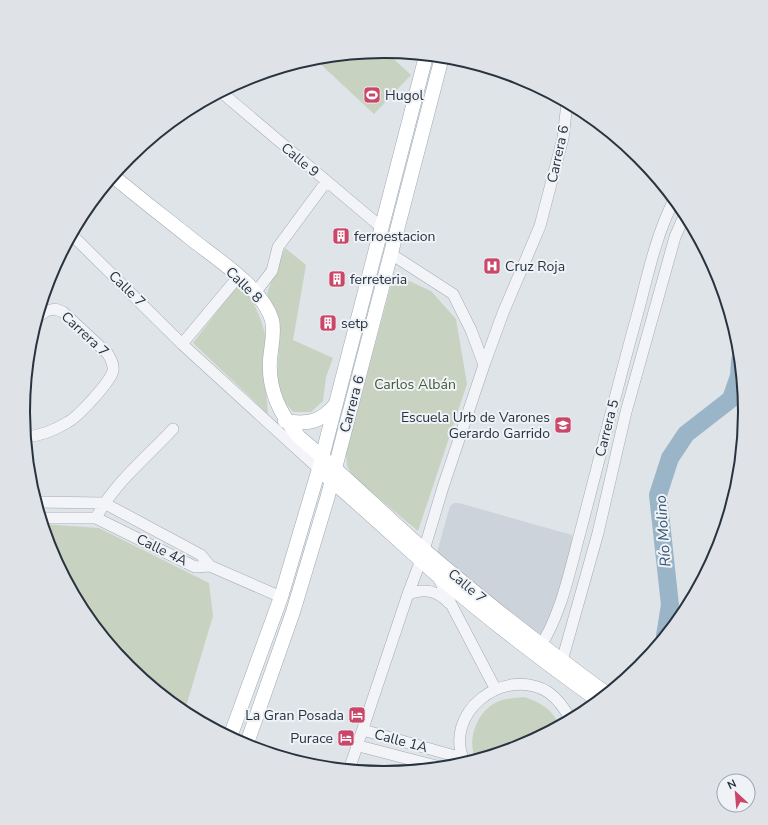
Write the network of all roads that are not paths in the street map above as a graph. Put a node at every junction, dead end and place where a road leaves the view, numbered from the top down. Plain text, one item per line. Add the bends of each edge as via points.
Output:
1 (425, 61) edge
2 (440, 63) edge
3 (225, 96) edge
4 (566, 109) edge
5 (118, 180) edge
6 (326, 182) junction
7 (671, 206) edge
8 (682, 222) edge
9 (381, 227) junction
10 (75, 238) edge
11 (391, 254) junction
12 (238, 276) junction
13 (255, 293) junction
14 (45, 312) edge
15 (182, 344) junction
16 (484, 365) junction
17 (337, 402) junction
18 (285, 421) junction
19 (173, 429) dead end
20 (31, 437) edge
21 (321, 463) junction
22 (333, 474) junction
23 (592, 486) junction
24 (608, 490) junction
25 (42, 502) edge
26 (104, 503) junction
27 (46, 518) edge
28 (96, 518) junction
29 (422, 555) junction
30 (210, 566) junction
31 (570, 570) junction
32 (587, 574) junction
33 (437, 575) junction
34 (408, 594) junction
35 (281, 597) junction
36 (451, 604) junction
37 (537, 650) junction
38 (560, 667) junction
39 (495, 688) junction
40 (602, 691) edge
41 (594, 697) edge
42 (568, 715) edge
43 (363, 730) junction
44 (232, 732) edge
45 (248, 740) edge
46 (359, 746) junction
47 (463, 757) edge
48 (457, 759) edge
49 (426, 763) edge
50 (351, 765) edge

1 - 9 main road, Carrera 6
2 - 11 main road, Carrera 6
3 - 6 street, Calle 9
4 - 16 street, Carrera 6 via 563,138 540,226
5 - 12 main road, Calle 8
6 - 9 street, Calle 9
6 - 13 street via 278,247 272,271
7 - 23 street, Carrera 5 via 654,254
8 - 24 street, Carrera 5 via 675,237 626,412
9 - 17 main road, Carrera 6
10 - 15 street, Calle 7
11 - 16 street via 453,294 471,330
11 - 22 main road, Carrera 6
12 - 13 main road, Calle 8
12 - 15 street
13 - 18 main road, Calle 8 via 266,307 272,321 274,333 270,378 275,401
14 - 20 street, Carrera 7 via 55,308 63,312 103,348 113,362 112,372 96,396 70,421 40,436
15 - 21 street, Calle 7
16 - 29 street, Carrera 6
17 - 18 main road via 328,413 315,421 300,424
17 - 21 main road, Carrera 6
18 - 21 main road, Calle 8
19 - 26 street via 120,482
21 - 22 main road, Calle 8
21 - 35 main road, Carrera 6
22 - 29 main road, Calle 7
22 - 29 main road, Calle 7 via 373,516
22 - 45 main road, Carrera 6 via 293,612
23 - 24 street
23 - 31 street, Carrera 5
24 - 32 street, Carrera 5
25 - 26 street
26 - 28 street
26 - 30 street via 201,555
27 - 28 street, Calle 4A
28 - 30 street, Calle 4A via 195,567
29 - 33 main road, Calle 7
29 - 34 street, Carrera 6
29 - 37 main road, Calle 7
30 - 35 street, Calle 4A
31 - 32 street
31 - 37 street, Carrera 5 via 550,631
32 - 38 street, Carrera 5
33 - 36 street
33 - 37 main road, Calle 7
34 - 36 street via 427,590 436,592
34 - 43 street, Carrera 6
35 - 44 main road, Carrera 6
36 - 39 street
37 - 38 main road, Calle 7
38 - 40 main road, Calle 7
38 - 41 main road, Calle 7
39 - 42 street via 513,684 531,685 548,692 562,705
39 - 47 street via 477,701 462,725 460,741
43 - 46 street, Carrera 6
43 - 48 street, Calle 1A
46 - 49 street, Calle 1A
46 - 50 street, Carrera 6

